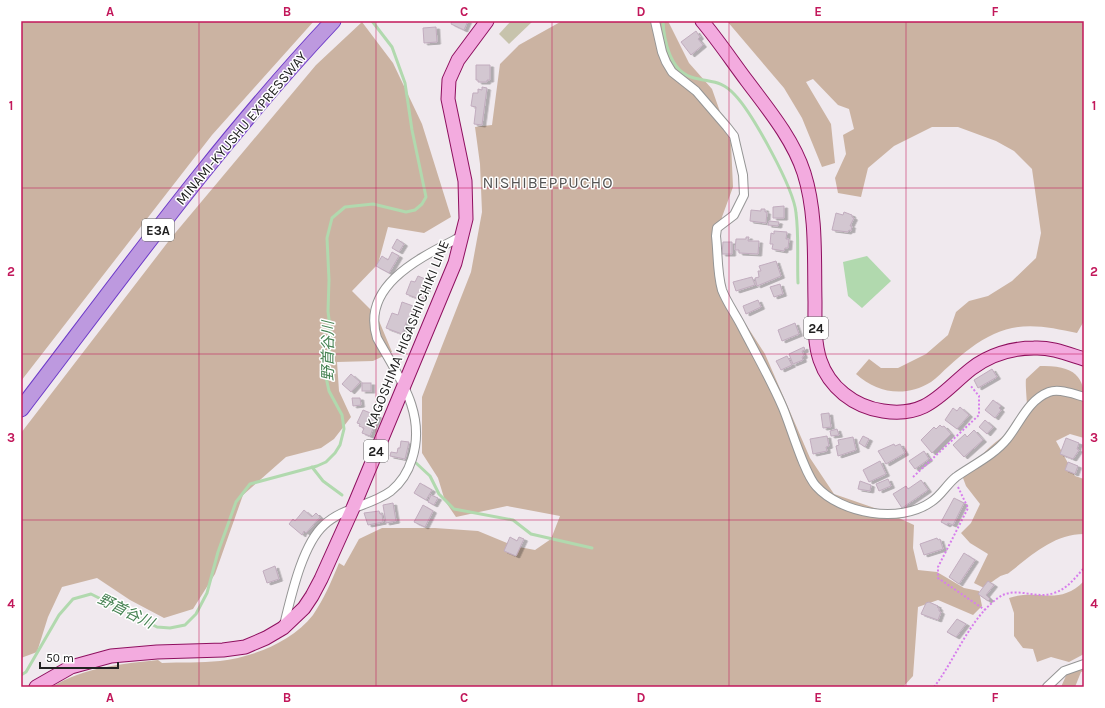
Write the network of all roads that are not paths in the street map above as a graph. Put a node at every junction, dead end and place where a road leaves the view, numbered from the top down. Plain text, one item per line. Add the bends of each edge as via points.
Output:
1 (334, 21) edge
2 (487, 21) edge
3 (655, 21) edge
4 (702, 21) edge
5 (463, 235) junction
6 (1084, 359) edge
7 (403, 386) junction
8 (1084, 397) edge
9 (21, 409) edge
10 (353, 508) junction
11 (283, 628) junction
12 (1084, 664) edge
13 (36, 687) edge
14 (1047, 687) edge

1 - 9 highway, MINAMI-KYUSHU EXPRESSWAY / E3A via 300,56 236,131
2 - 5 main road, KAGOSHIMA HIGASHIICHIKI LINE / 24 via 458,60 449,80 448,99 465,181 466,219
3 - 8 street via 662,52 672,72 696,91 734,136 745,185 740,207 717,228 722,290 783,407 816,486 839,503 874,514 915,509 930,503 954,478 994,451 1007,439 1034,402 1049,392 1059,391
4 - 6 main road, 24 via 780,127 804,174 814,227 816,344 826,372 843,394 854,402 882,411 900,412 927,406 985,360 1011,350 1048,348
5 - 7 main road, KAGOSHIMA HIGASHIICHIKI LINE / 24 via 455,263
5 - 7 street via 405,268 379,299 373,326
7 - 10 main road, KAGOSHIMA HIGASHIICHIKI LINE / 24
7 - 10 street via 413,406 416,420 416,448 408,473 390,491
10 - 11 main road, KAGOSHIMA HIGASHIICHIKI LINE / 24 via 322,579 304,608
10 - 11 street via 324,525 313,537
11 - 13 main road, KAGOSHIMA HIGASHIICHIKI LINE / 24 via 244,647 203,652 129,654 90,661 71,667
12 - 14 street via 1064,671

